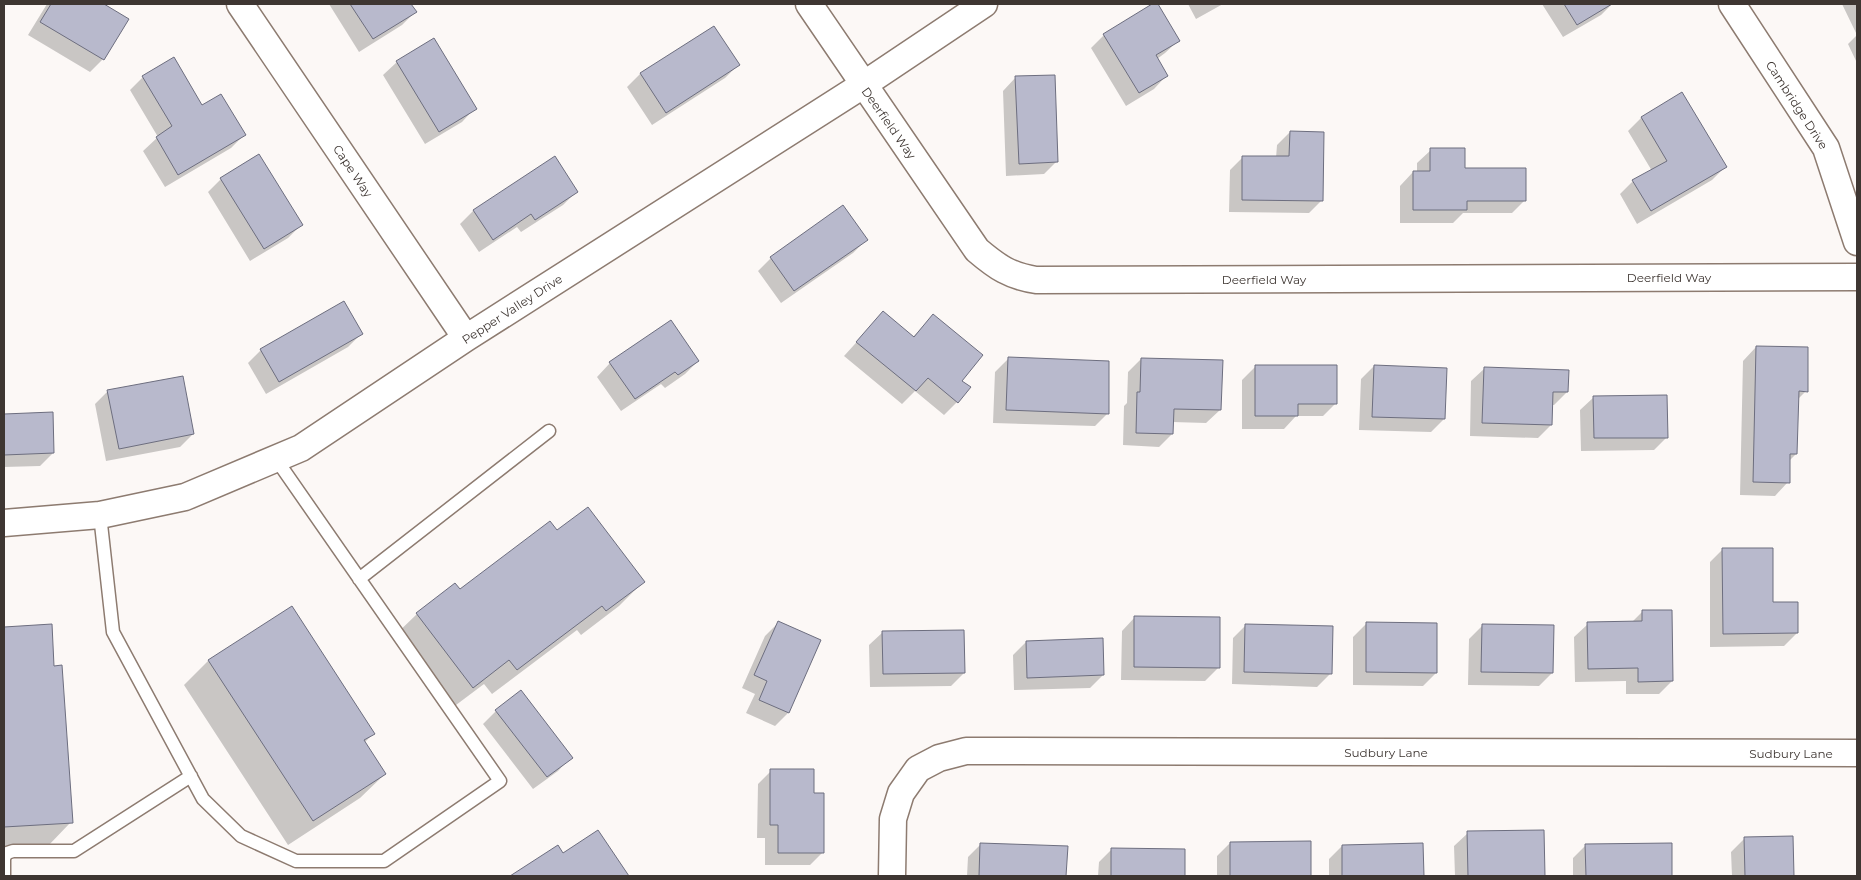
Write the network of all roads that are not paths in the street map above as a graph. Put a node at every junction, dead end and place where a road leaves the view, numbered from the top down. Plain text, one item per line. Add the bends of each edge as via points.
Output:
1 (240, 4) edge
2 (809, 4) edge
3 (984, 4) edge
4 (1732, 4) edge
5 (863, 85) junction
6 (1857, 242) edge
7 (1857, 276) edge
8 (466, 338) junction
9 (548, 431) dead end
10 (276, 458) junction
11 (100, 515) junction
12 (4, 522) edge
13 (359, 579) junction
14 (1857, 753) edge
15 (190, 776) junction
16 (4, 876) edge
17 (892, 876) edge

1 - 8 street, Cape Way
2 - 5 street, Deerfield Way
3 - 5 street, Pepper Valley Drive
4 - 6 street, Cambridge Drive via 1826,148
5 - 7 street, Deerfield Way via 977,250 1000,269 1019,278
5 - 8 street, Pepper Valley Drive
8 - 10 street, Pepper Valley Drive via 301,448
9 - 13 lane
10 - 11 street, Pepper Valley Drive via 185,497
10 - 13 lane
11 - 12 street, Pepper Valley Drive
11 - 15 lane via 113,632
13 - 15 lane via 500,782 384,861 296,861 242,836 203,799
14 - 17 street, Sudbury Lane via 966,752 939,758 918,769 901,793 893,819
15 - 16 lane via 74,851 7,853

